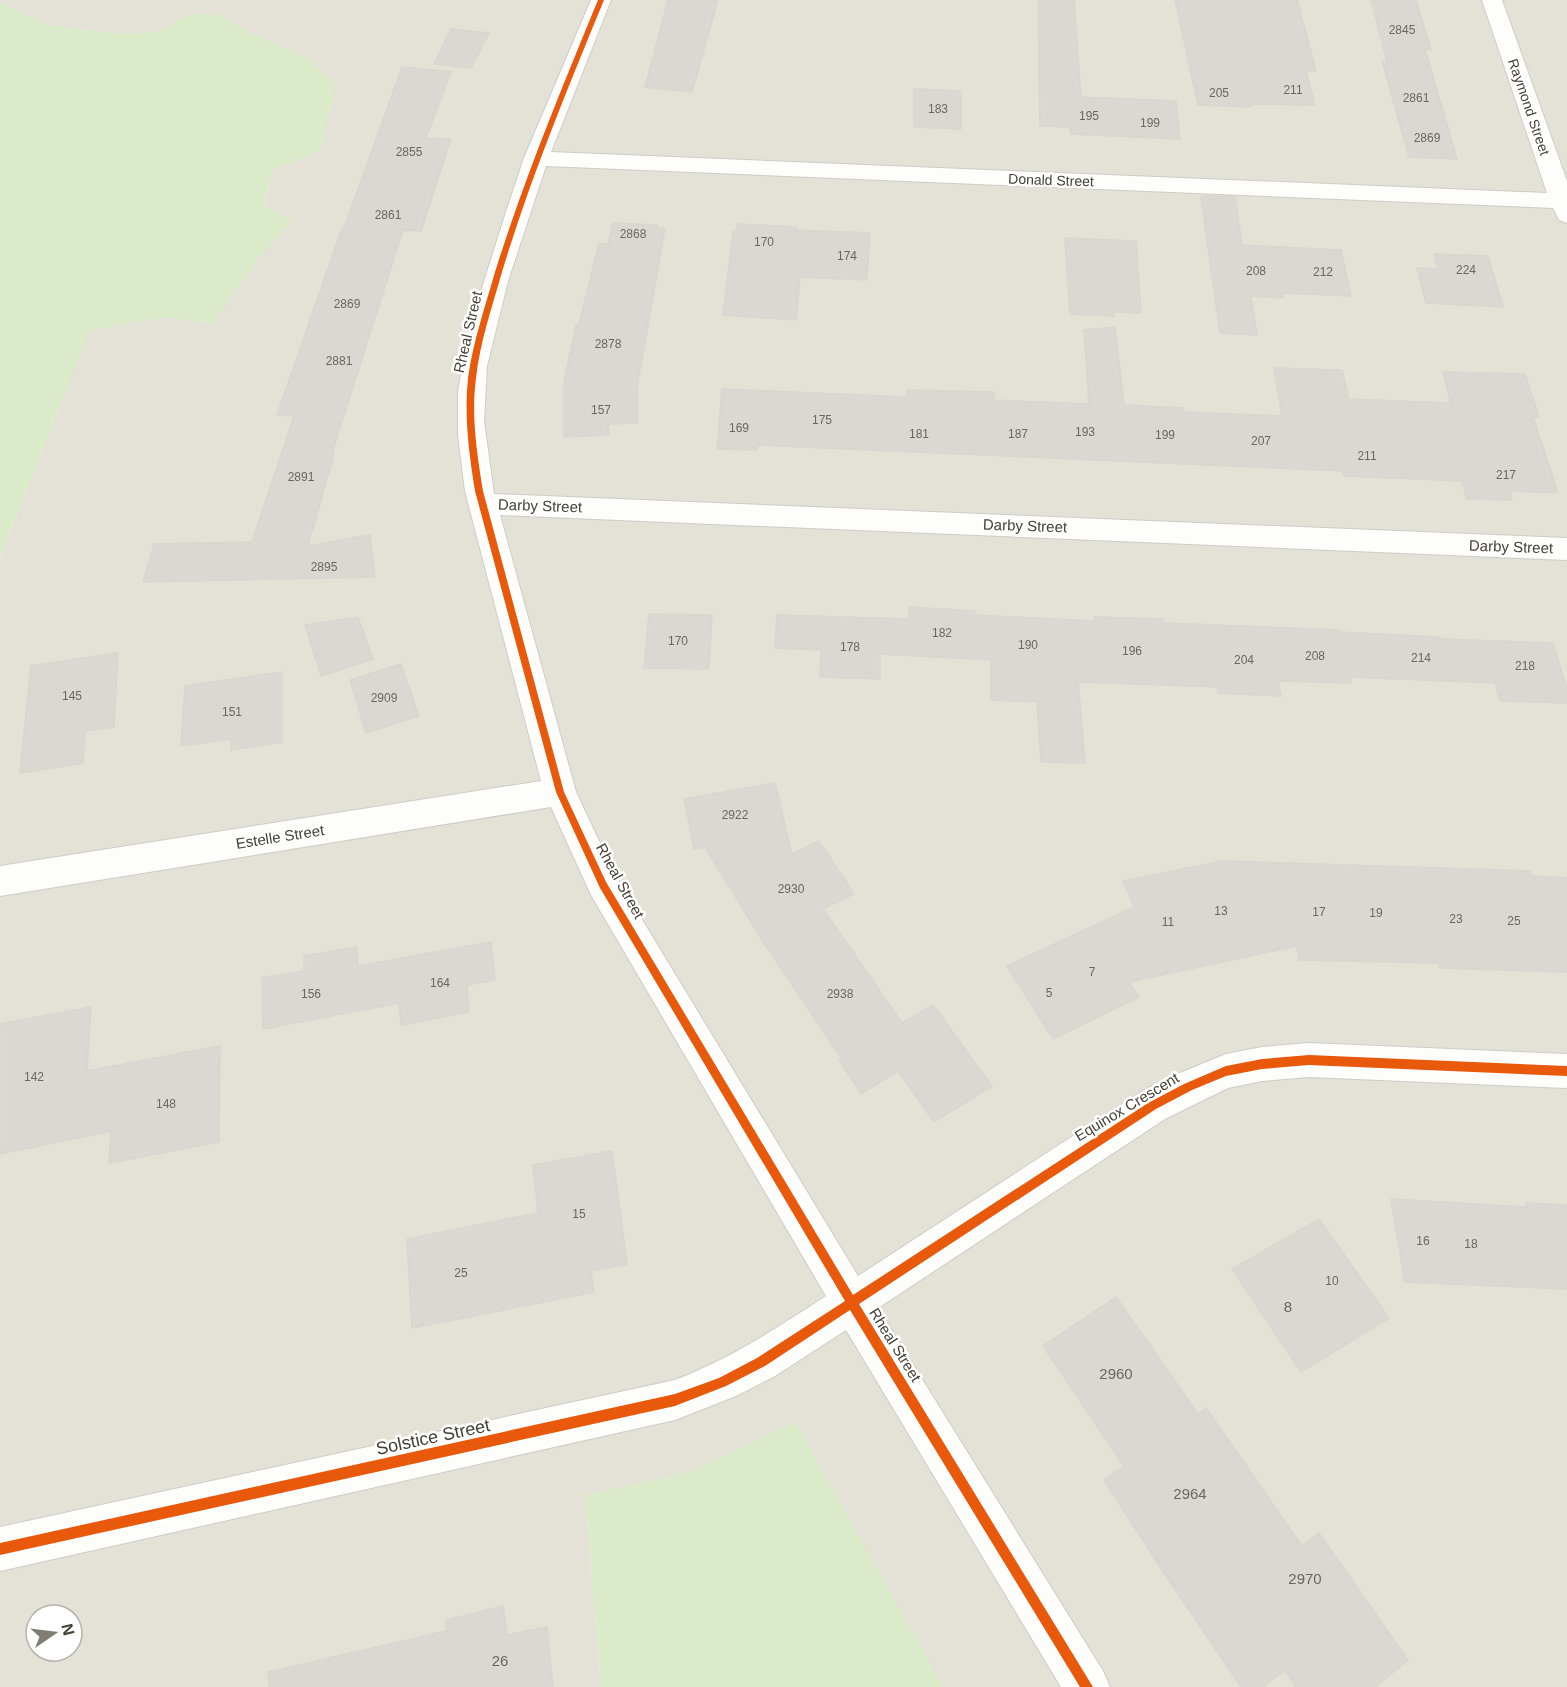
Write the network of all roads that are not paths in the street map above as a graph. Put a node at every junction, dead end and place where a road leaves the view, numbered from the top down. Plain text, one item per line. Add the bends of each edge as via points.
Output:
1 (601, 0) edge
2 (1492, 0) edge
3 (536, 158) junction
4 (1565, 205) edge
5 (484, 504) junction
6 (1567, 549) edge
7 (560, 792) junction
8 (0, 881) edge
9 (1567, 1071) edge
10 (852, 1303) junction
11 (0, 1549) edge
12 (1087, 1687) edge

1 - 3 street, Rheal Street
2 - 4 street, Raymond Street
3 - 4 street, Donald Street
3 - 5 street, Rheal Street via 497,277 472,377 473,453
5 - 6 street, Darby Street
5 - 7 street, Rheal Street
7 - 8 street, Estelle Street
7 - 10 street, Rheal Street via 603,885
9 - 10 street, Equinox Crescent via 1309,1060 1226,1071 1152,1106
10 - 11 street, Solstice Street via 761,1362 675,1400
10 - 12 street, Rheal Street

